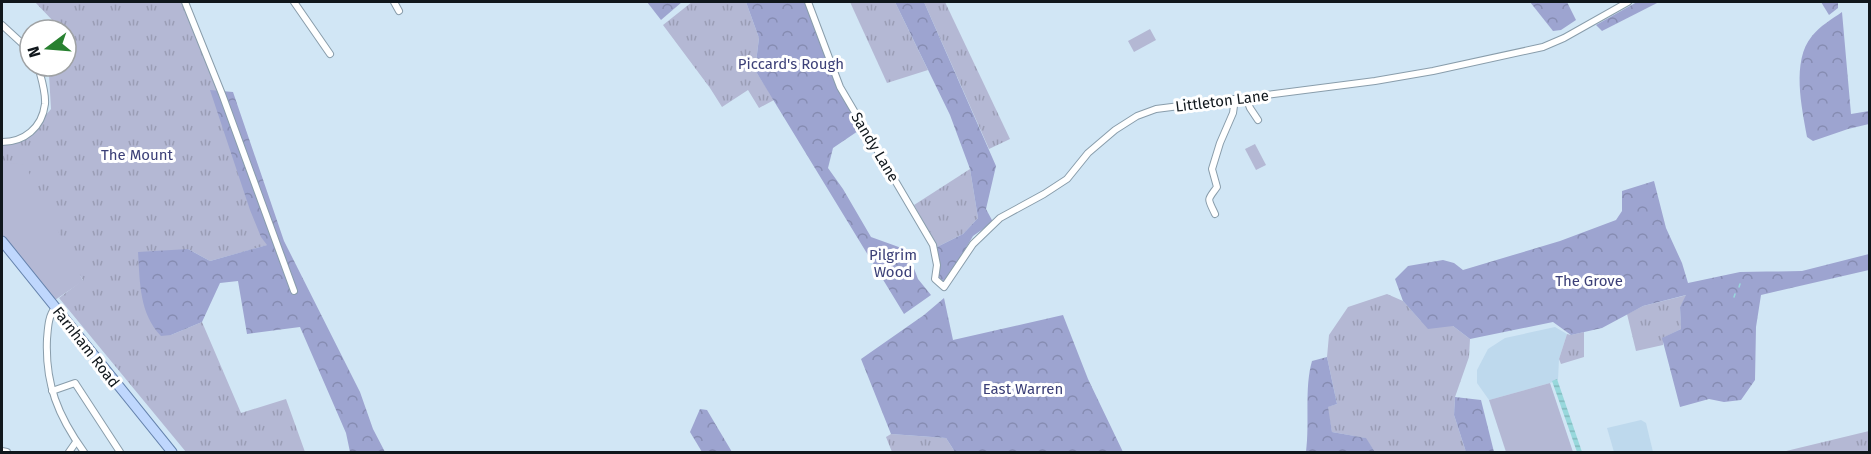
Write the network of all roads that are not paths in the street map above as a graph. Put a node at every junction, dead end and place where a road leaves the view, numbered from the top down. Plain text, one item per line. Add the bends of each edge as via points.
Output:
1 (185, 2) edge
2 (294, 2) edge
3 (394, 2) edge
4 (808, 2) edge
5 (1629, 2) edge
6 (399, 11) dead end
7 (2, 25) edge
8 (18, 40) edge
9 (330, 54) dead end
10 (41, 78) edge
11 (1246, 98) junction
12 (1235, 99) junction
13 (1258, 120) dead end
14 (2, 142) edge
15 (1215, 214) dead end
16 (2, 241) edge
17 (944, 287) joint
18 (294, 291) dead end
19 (55, 308) junction
20 (52, 391) junction
21 (76, 442) junction
22 (2, 451) edge
23 (169, 451) edge
24 (7, 453) edge
25 (69, 453) edge
26 (84, 453) edge
27 (120, 453) edge

1 - 18 street
2 - 9 street
3 - 6 street
4 - 17 street, Sandy Lane via 840,87 933,245 935,279
5 - 11 street, Littleton Lane via 1543,47 1432,71
7 - 8 street
10 - 14 street via 45,105 38,122 30,134
11 - 12 street, Littleton Lane
11 - 13 street
12 - 15 street via 1212,169 1217,187 1209,201
12 - 17 street, Littleton Lane via 1156,110 1115,130 1088,153 1067,179 1000,218 973,244
16 - 19 main road, Farnham Road
19 - 20 street via 48,329 46,360
19 - 23 main road, Farnham Road
20 - 21 street
20 - 27 street via 75,383
21 - 25 street
21 - 26 street
22 - 24 street

